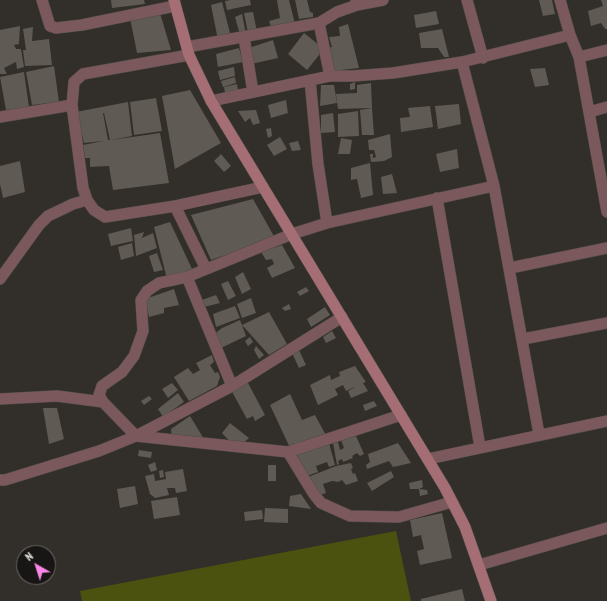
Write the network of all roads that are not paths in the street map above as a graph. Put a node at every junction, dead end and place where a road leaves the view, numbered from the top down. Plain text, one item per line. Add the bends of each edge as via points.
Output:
1 (42, 0) edge
2 (383, 0) edge
3 (467, 0) edge
4 (560, 0) edge
5 (175, 3) edge
6 (356, 3) edge
7 (319, 23) junction
8 (570, 35) junction
9 (244, 37) junction
10 (607, 50) edge
11 (188, 51) junction
12 (579, 57) junction
13 (484, 58) junction
14 (462, 62) junction
15 (330, 76) junction
16 (310, 80) junction
17 (253, 92) junction
18 (211, 101) junction
19 (72, 105) junction
20 (607, 107) edge
21 (589, 112) junction
22 (0, 117) edge
23 (494, 186) junction
24 (263, 187) junction
25 (437, 198) junction
26 (87, 200) junction
27 (606, 205) edge
28 (175, 206) junction
29 (327, 223) junction
30 (292, 234) junction
31 (607, 248) edge
32 (510, 268) junction
33 (206, 269) junction
34 (187, 277) junction
35 (0, 279) edge
36 (342, 317) junction
37 (607, 322) edge
38 (523, 339) junction
39 (232, 386) junction
40 (0, 399) edge
41 (103, 402) junction
42 (402, 416) junction
43 (607, 421) edge
44 (539, 434) junction
45 (136, 436) junction
46 (480, 447) junction
47 (288, 452) junction
48 (428, 459) junction
49 (0, 480) edge
50 (452, 502) junction
51 (607, 528) edge
52 (479, 565) junction
53 (491, 601) edge

1 - 5 street via 50,26 56,28 82,25
2 - 6 street
3 - 13 street
4 - 8 street
5 - 11 main road
6 - 7 street
7 - 9 street
7 - 15 street
8 - 12 street
8 - 13 street
9 - 11 street
9 - 17 street
10 - 12 street
11 - 18 main road
11 - 19 street via 83,74 74,82
12 - 21 street
13 - 14 street
14 - 15 street via 393,73
14 - 23 street
15 - 16 street
16 - 17 street
16 - 29 street
17 - 18 street
18 - 24 main road
19 - 22 street
19 - 26 street via 83,188
20 - 21 street
21 - 27 street
23 - 25 street
23 - 32 street
24 - 28 street
24 - 30 main road
25 - 29 street
25 - 46 street
26 - 28 street via 94,210 105,217
26 - 35 street via 48,216
28 - 33 street
29 - 30 street
30 - 33 street
30 - 36 main road
31 - 32 street
32 - 38 street
33 - 34 street
34 - 39 street
34 - 41 street via 159,283 147,291 141,300 143,332 134,356 122,372 102,386 98,395
36 - 39 street
36 - 42 main road
37 - 38 street
38 - 44 street
39 - 45 street
40 - 41 street via 57,396
41 - 45 street
42 - 47 street
42 - 48 main road
43 - 44 street
44 - 46 street
45 - 47 street
45 - 49 street
46 - 48 street
47 - 50 street via 321,503 350,516 399,517
48 - 50 main road
50 - 52 main road via 465,527
51 - 52 street
52 - 53 main road

